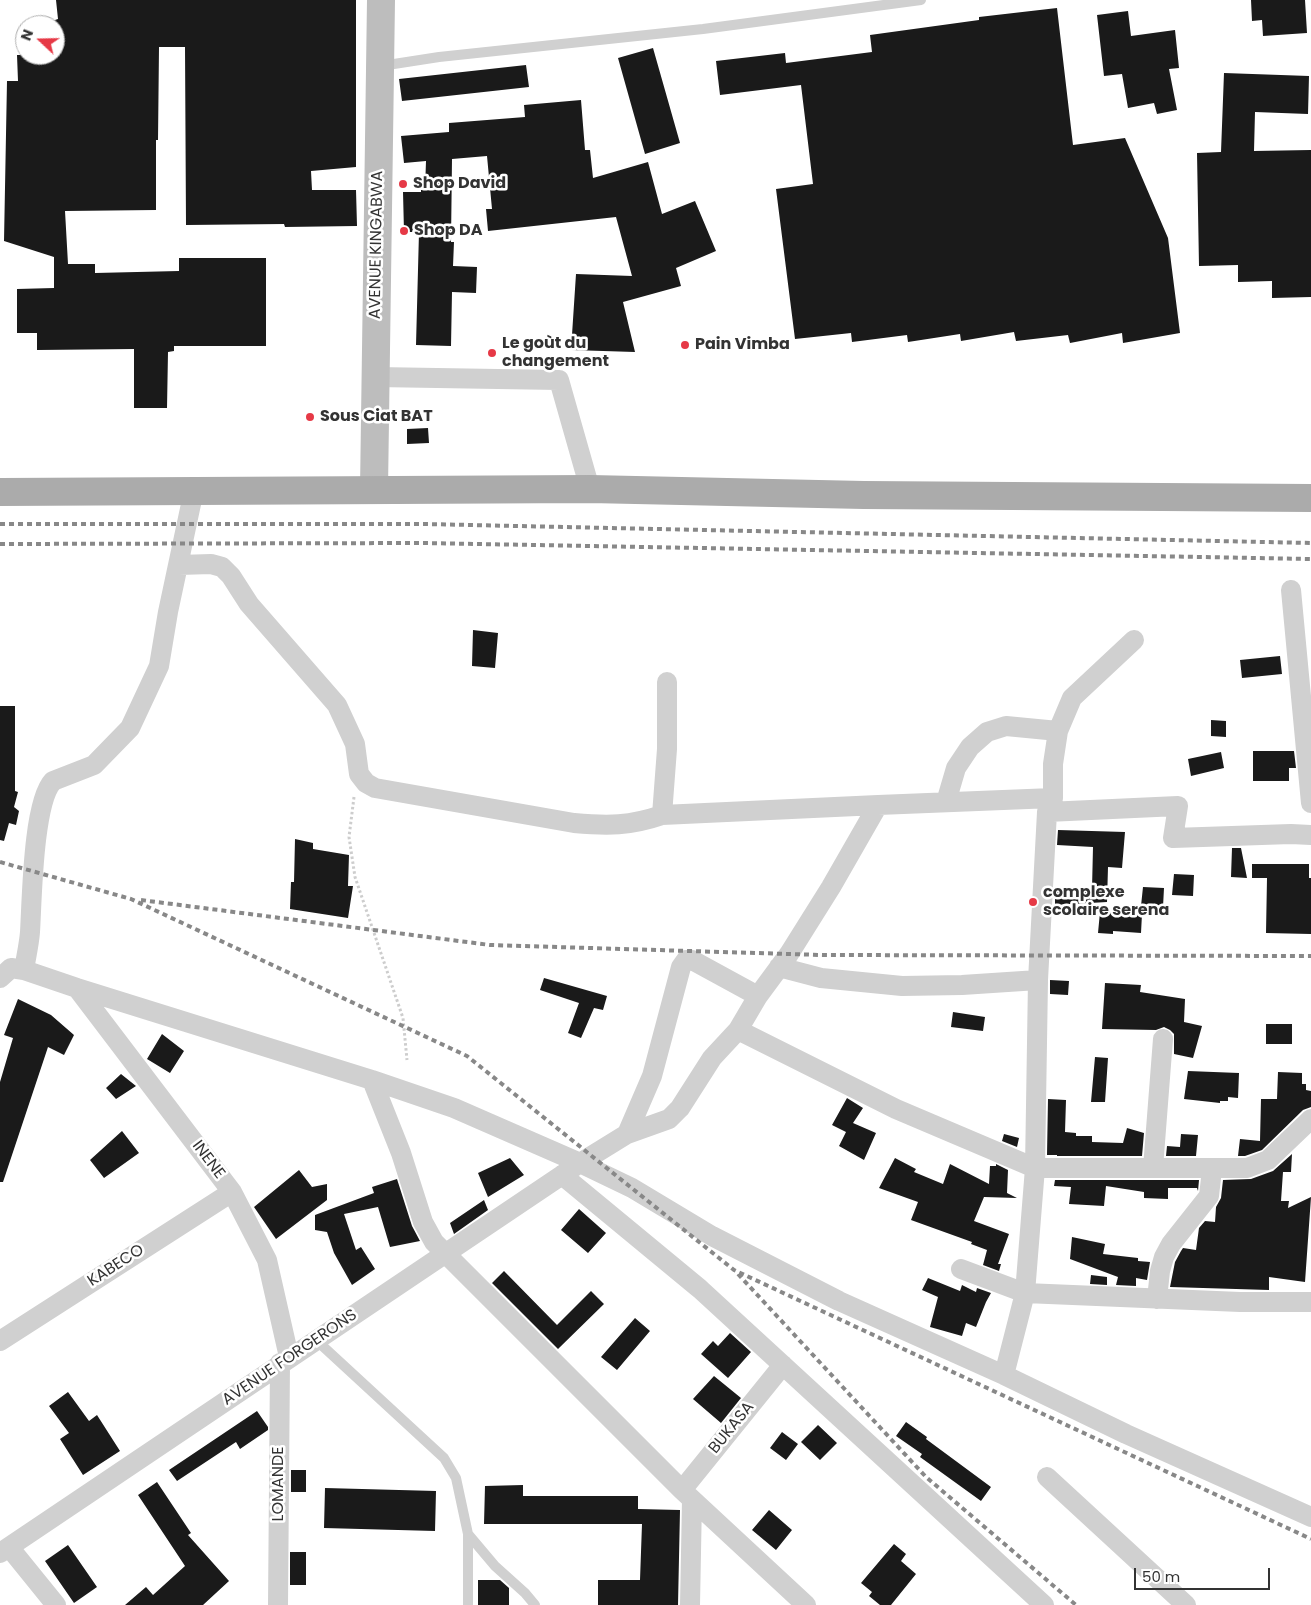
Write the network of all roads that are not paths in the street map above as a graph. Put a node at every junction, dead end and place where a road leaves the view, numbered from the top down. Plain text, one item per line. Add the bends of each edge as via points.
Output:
1 (380, 0) edge
2 (921, 0) edge
3 (379, 67) junction
4 (376, 377) junction
5 (374, 489) junction
6 (590, 489) junction
7 (194, 490) junction
8 (0, 492) edge
9 (1311, 498) edge
10 (179, 564) junction
11 (1291, 590) dead end
12 (1134, 640) dead end
13 (667, 682) dead end
14 (1058, 731) junction
15 (946, 802) junction
16 (1311, 804) edge
17 (878, 805) junction
18 (1050, 805) junction
19 (662, 815) junction
20 (1311, 835) edge
21 (779, 966) junction
22 (24, 970) junction
23 (0, 978) edge
24 (1038, 980) junction
25 (77, 988) junction
26 (758, 996) junction
27 (738, 1030) junction
28 (1163, 1039) dead end
29 (372, 1080) junction
30 (1311, 1119) edge
31 (627, 1134) junction
32 (580, 1163) junction
33 (1035, 1168) junction
34 (1153, 1168) junction
35 (1212, 1169) junction
36 (562, 1175) junction
37 (232, 1192) junction
38 (446, 1254) junction
39 (961, 1269) dead end
40 (1025, 1293) junction
41 (1157, 1299) junction
42 (1311, 1302) edge
43 (316, 1340) junction
44 (0, 1341) edge
45 (285, 1360) junction
46 (783, 1365) junction
47 (1004, 1375) junction
48 (1047, 1477) dead end
49 (687, 1495) junction
50 (1311, 1517) edge
51 (468, 1534) junction
52 (5, 1550) edge
53 (56, 1605) edge
54 (278, 1605) edge
55 (468, 1605) edge
56 (535, 1605) edge
57 (690, 1605) edge
58 (806, 1605) edge
59 (1044, 1605) edge
60 (1186, 1605) edge

1 - 3 street, AVENUE KINGABWA
2 - 3 lane via 703,29 439,57
3 - 4 street, AVENUE KINGABWA
4 - 5 street, AVENUE KINGABWA
4 - 6 street via 559,380
5 - 6 main road
5 - 7 main road
6 - 9 main road via 864,495
7 - 8 main road
7 - 10 street
10 - 19 street via 211,564 222,567 231,576 249,604 338,705 355,744 359,774 375,788 574,823 617,826
10 - 22 street via 159,666 130,728 94,765 48,786 42,802
11 - 16 street
12 - 14 street via 1072,698
13 - 19 street via 667,749
14 - 15 street via 1006,726 987,732 970,747 956,768
14 - 18 street
15 - 17 street
15 - 18 street
16 - 20 street
17 - 19 street
17 - 21 street, AVENUE FORGERONS via 831,887
18 - 20 street via 1178,806 1173,838
18 - 24 street
21 - 24 street via 821,978 902,986
21 - 26 street, AVENUE FORGERONS
22 - 23 street via 10,968
22 - 25 street
24 - 33 street
25 - 29 street
25 - 37 street, INENE
26 - 27 street, AVENUE FORGERONS
26 - 31 street via 692,960 686,960 681,967 652,1076
27 - 31 street, AVENUE FORGERONS via 712,1058 680,1108 669,1119
27 - 33 street via 896,1109
28 - 34 street
29 - 32 street via 454,1108
29 - 38 street via 401,1153 423,1222 434,1242
30 - 35 street via 1268,1160 1247,1168
31 - 32 street, AVENUE FORGERONS
32 - 36 street, AVENUE FORGERONS
32 - 47 street via 839,1301
33 - 34 street
33 - 40 street
34 - 35 street
35 - 41 street via 1209,1196 1164,1257
36 - 38 street, AVENUE FORGERONS
36 - 46 street via 700,1289
37 - 44 street, KABECO
37 - 45 street, INENE via 267,1260
38 - 43 street, AVENUE FORGERONS
38 - 49 street
39 - 40 street
40 - 41 street
40 - 47 street
41 - 42 street
43 - 45 street, AVENUE FORGERONS
43 - 51 lane via 444,1458 456,1478
45 - 52 street, AVENUE FORGERONS
45 - 54 street, LOMANDE
46 - 49 street, BUKASA
46 - 59 street
47 - 50 street
48 - 60 street
49 - 57 street
49 - 58 street
51 - 55 lane
51 - 56 lane
52 - 53 street

